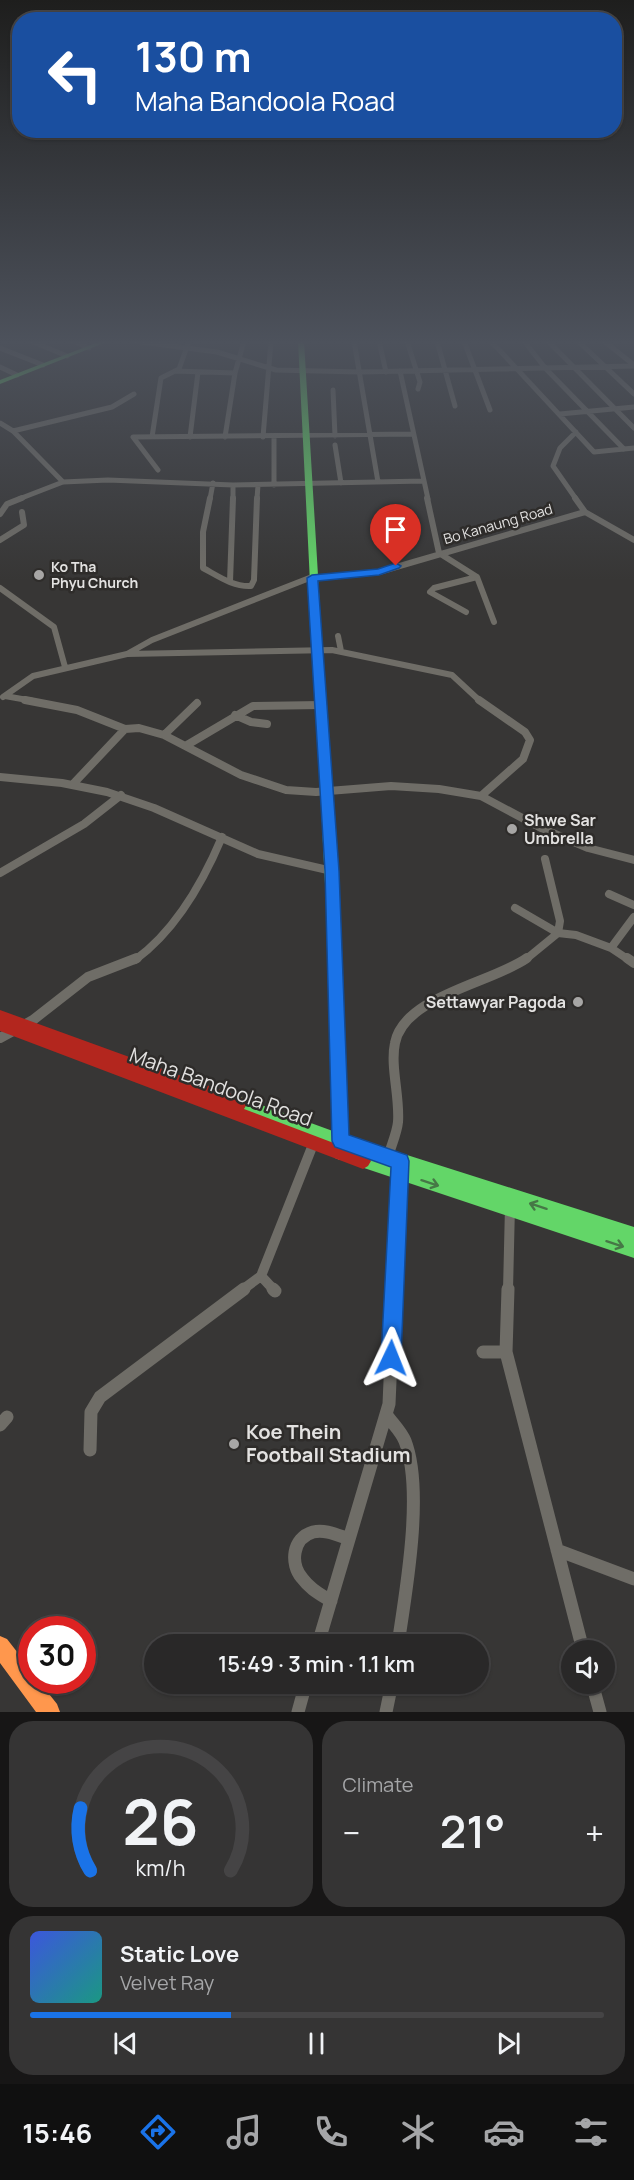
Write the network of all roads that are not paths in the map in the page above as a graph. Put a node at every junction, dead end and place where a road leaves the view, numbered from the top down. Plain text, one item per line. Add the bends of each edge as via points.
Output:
1 (55, 421) edge
2 (154, 421) edge
3 (192, 421) edge
4 (228, 421) edge
5 (264, 421) edge
6 (305, 421) edge
7 (334, 421) edge
8 (369, 421) edge
9 (410, 421) edge
10 (566, 421) edge
11 (597, 421) edge
12 (0, 423) edge
13 (13, 431) junction
14 (576, 432) junction
15 (413, 434) junction
16 (371, 435) junction
17 (263, 436) junction
18 (335, 436) junction
19 (152, 437) junction
20 (190, 437) junction
21 (225, 437) junction
22 (274, 437) junction
23 (305, 437) junction
24 (335, 445) dead end
25 (634, 448) edge
26 (624, 449) junction
27 (158, 470) dead end
28 (424, 481) junction
29 (63, 482) junction
30 (378, 482) junction
31 (213, 483) junction
32 (341, 483) junction
33 (309, 484) junction
34 (233, 485) junction
35 (258, 485) junction
36 (274, 485) junction
37 (1, 512) edge
38 (22, 512) dead end
39 (585, 512) junction
40 (0, 540) edge
41 (634, 540) edge
42 (439, 553) junction
43 (477, 577) junction
44 (312, 578) junction
45 (230, 582) junction
46 (0, 588) edge
47 (466, 612) dead end
48 (494, 622) dead end
49 (338, 636) dead end
50 (317, 650) junction
51 (341, 651) junction
52 (127, 654) junction
53 (65, 667) junction
54 (3, 697) edge
55 (197, 704) dead end
56 (321, 705) junction
57 (235, 715) junction
58 (267, 724) dead end
59 (124, 729) junction
60 (164, 735) junction
61 (187, 745) junction
62 (0, 777) edge
63 (74, 783) junction
64 (101, 791) junction
65 (325, 792) junction
66 (121, 795) junction
67 (481, 796) junction
68 (103, 811) junction
69 (222, 837) junction
70 (545, 860) dead end
71 (634, 860) edge
72 (332, 871) junction
73 (0, 873) edge
74 (609, 894) dead end
75 (634, 905) edge
76 (515, 908) dead end
77 (634, 917) edge
78 (558, 933) junction
79 (610, 948) junction
80 (634, 963) edge
81 (0, 1016) edge
82 (0, 1026) edge
83 (22, 1029) junction
84 (0, 1038) edge
85 (314, 1142) junction
86 (340, 1147) junction
87 (396, 1164) junction
88 (510, 1203) junction
89 (634, 1235) edge
90 (634, 1250) edge
91 (261, 1276) junction
92 (275, 1291) dead end
93 (483, 1352) dead end
94 (506, 1352) junction
95 (386, 1414) junction
96 (90, 1450) dead end
97 (349, 1539) junction
98 (557, 1550) junction
99 (634, 1579) edge
100 (331, 1601) junction
101 (321, 1634) edge
102 (399, 1634) edge
103 (580, 1640) edge
104 (0, 1646) edge
105 (303, 1694) edge
106 (390, 1694) edge
107 (595, 1694) edge
108 (46, 1711) edge
109 (298, 1712) edge
110 (386, 1712) edge
111 (600, 1712) edge

1 - 13 street
2 - 19 street
3 - 20 street
4 - 21 street
5 - 17 street
6 - 23 street
7 - 18 street
8 - 16 street
9 - 15 street
10 - 14 street
11 - 26 street
12 - 13 street
13 - 29 street
14 - 26 street via 594,452
14 - 39 street via 560,448 553,466
15 - 16 street
15 - 28 street
16 - 18 street
16 - 30 street
17 - 21 street
17 - 22 street
18 - 23 street
19 - 20 street
19 - 27 street via 132,440
20 - 21 street
22 - 23 street
22 - 36 street
23 - 33 street
24 - 32 street
25 - 26 street
28 - 30 street
28 - 42 street
29 - 31 street
29 - 37 street via 7,504
30 - 32 street
31 - 34 street
31 - 45 street via 203,532 203,568
32 - 33 street
33 - 36 street
33 - 44 street
34 - 35 street
34 - 45 street
35 - 36 street
35 - 45 street via 254,580 246,587
38 - 40 street via 24,525
39 - 41 street
39 - 42 street, Bo Kanaung Road
42 - 43 street
42 - 44 street, Bo Kanaung Road via 379,572
43 - 47 street via 430,592
43 - 48 street
44 - 50 street
44 - 52 street, Bo Kanaung Road via 152,640
46 - 53 street via 54,627
49 - 51 street
50 - 51 street
50 - 52 street
50 - 56 street
51 - 67 street via 452,675 482,703 525,732 530,740 523,759
52 - 53 street, Bo Kanaung Road
53 - 54 street, Bo Kanaung Road via 33,676
54 - 59 street via 77,710
55 - 60 street
56 - 57 street via 253,706
56 - 65 street
57 - 58 street
57 - 61 street
59 - 60 street via 139,728
59 - 63 street
60 - 61 street
61 - 65 street via 242,775 286,789
62 - 63 street
63 - 64 street
64 - 66 street
64 - 68 street
65 - 67 street via 391,786
65 - 72 street
66 - 68 street
66 - 69 street
67 - 71 street via 588,848
68 - 73 street
69 - 72 street via 248,851
69 - 83 street via 197,888 153,947 133,961 84,978
70 - 78 street via 560,921
72 - 86 street
74 - 75 street
76 - 78 street
77 - 79 street
78 - 79 street via 576,935
78 - 87 street via 513,968 428,1005 399,1031 395,1043
79 - 80 street
81 - 83 street, Maha Bandoola Road
82 - 83 street, Maha Bandoola Road
83 - 84 street
83 - 85 street, Maha Bandoola Road
83 - 86 street, Maha Bandoola Road
85 - 86 street, Maha Bandoola Road
85 - 91 street
86 - 87 street, Maha Bandoola Road
86 - 87 street, Maha Bandoola Road
87 - 88 street, Maha Bandoola Road
87 - 95 street
89 -> 88 street, Maha Bandoola Road
88 -> 90 street, Maha Bandoola Road
88 - 94 street
91 - 92 street
91 - 96 street via 100,1397 91,1412
93 - 94 street
94 - 98 street
95 - 97 street
95 - 102 street via 405,1440 410,1462 411,1497
97 - 100 street
97 - 100 street via 322,1530 309,1533 296,1545 292,1561 296,1572 318,1595
98 - 99 street
98 - 103 street
100 - 101 street
104 - 108 street
105 - 109 street
106 - 110 street
107 - 111 street

